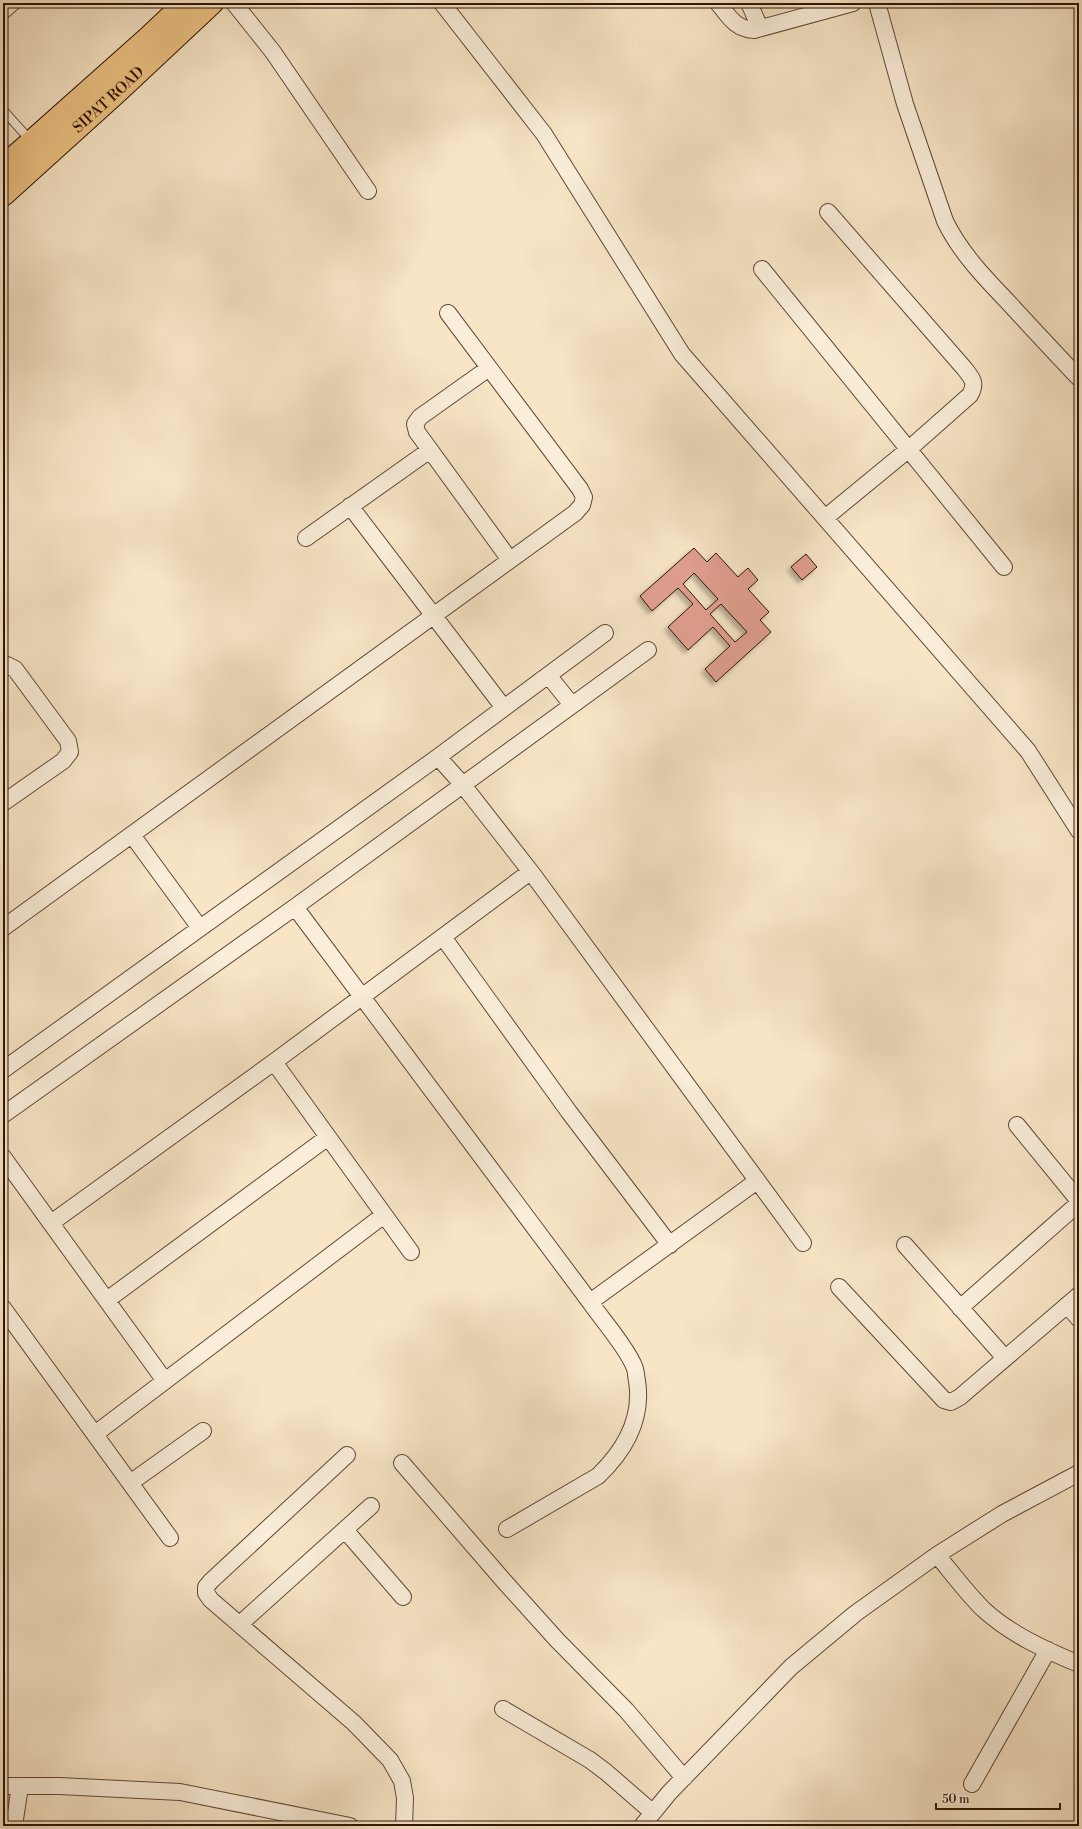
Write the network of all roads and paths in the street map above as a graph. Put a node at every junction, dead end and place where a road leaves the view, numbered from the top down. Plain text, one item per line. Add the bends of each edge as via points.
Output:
1 (18, 3) edge
2 (185, 3) edge
3 (212, 3) edge
4 (234, 3) edge
5 (442, 3) edge
6 (718, 3) edge
7 (749, 3) edge
8 (853, 3) edge
9 (877, 3) edge
10 (3, 16) edge
11 (760, 28) junction
12 (3, 110) edge
13 (31, 141) junction
14 (8, 158) edge
15 (368, 191) dead end
16 (3, 194) edge
17 (828, 212) dead end
18 (762, 269) dead end
19 (448, 313) dead end
20 (489, 368) junction
21 (1079, 378) edge
22 (909, 449) junction
23 (430, 450) junction
24 (350, 506) junction
25 (825, 518) junction
26 (306, 538) dead end
27 (510, 560) junction
28 (1004, 567) dead end
29 (433, 616) junction
30 (605, 633) dead end
31 (648, 650) dead end
32 (3, 665) edge
33 (548, 675) junction
34 (572, 705) junction
35 (504, 708) junction
36 (438, 757) junction
37 (463, 785) junction
38 (3, 803) edge
39 (1079, 831) edge
40 (132, 835) junction
41 (530, 872) junction
42 (295, 907) junction
43 (3, 928) edge
44 (200, 928) junction
45 (443, 937) junction
46 (363, 996) junction
47 (274, 1062) junction
48 (3, 1070) edge
49 (3, 1115) edge
50 (1017, 1125) dead end
51 (328, 1137) junction
52 (3, 1157) edge
53 (758, 1181) junction
54 (1079, 1202) edge
55 (384, 1215) junction
56 (51, 1223) junction
57 (804, 1243) dead end
58 (670, 1245) junction
59 (905, 1245) dead end
60 (411, 1252) dead end
61 (839, 1287) dead end
62 (1079, 1295) edge
63 (107, 1300) junction
64 (590, 1302) junction
65 (1067, 1305) junction
66 (3, 1308) edge
67 (960, 1308) junction
68 (1079, 1319) edge
69 (1005, 1358) junction
70 (165, 1381) junction
71 (203, 1431) dead end
72 (95, 1434) junction
73 (347, 1455) dead end
74 (402, 1463) dead end
75 (1079, 1473) edge
76 (130, 1483) junction
77 (371, 1506) dead end
78 (507, 1529) dead end
79 (345, 1530) junction
80 (170, 1538) dead end
81 (937, 1555) junction
82 (403, 1597) dead end
83 (240, 1624) junction
84 (1048, 1650) junction
85 (1079, 1664) edge
86 (503, 1709) dead end
87 (684, 1778) junction
88 (972, 1784) dead end
89 (3, 1786) edge
90 (20, 1786) junction
91 (652, 1812) junction
92 (14, 1826) edge
93 (350, 1826) edge
94 (404, 1826) edge
95 (642, 1826) edge

1 - 10 lane
2 - 13 highway, SIPAT ROAD
3 - 16 highway, SIPAT ROAD via 118,92
4 - 15 street via 273,52
5 - 25 street via 544,134 682,354
6 - 11 street via 738,26 745,29
7 - 11 street
8 - 11 street
9 - 21 street via 905,104 952,236 963,252
12 - 13 lane
13 - 14 highway, SIPAT ROAD
17 - 22 street via 974,380 975,388 970,395
18 - 22 street
19 - 20 street
20 - 23 street via 417,421 417,432
20 - 27 street via 584,497 582,505 575,513
22 - 25 street
22 - 28 street
23 - 24 street
23 - 27 street
24 - 26 street
24 - 29 street
25 - 39 street via 1028,751
27 - 29 street
29 - 35 street
29 - 40 street
30 - 33 street
31 - 34 street
32 - 38 street via 15,669 68,741 70,752 63,761
33 - 34 street
33 - 35 street
34 - 37 street
35 - 36 street
36 - 37 street
36 - 44 street
37 - 41 street
37 - 42 street
40 - 43 street
40 - 44 street
41 - 45 street
41 - 53 street
42 - 46 street
42 - 49 street
44 - 48 street
45 - 46 street
45 - 58 street via 569,1112
46 - 47 street
46 - 64 street
47 - 51 street
47 - 56 street
50 - 54 street
51 - 55 street
51 - 63 street
52 - 56 street
53 - 57 street
53 - 58 street
54 - 67 street
55 - 60 street
55 - 70 street
56 - 63 street
58 - 64 street
59 - 67 street
61 - 69 street via 944,1400 951,1402 960,1397
62 - 65 street
63 - 70 street
64 - 78 street via 634,1366 638,1412 622,1449 598,1476
65 - 68 street
65 - 69 street
66 - 72 street
67 - 69 street
70 - 72 street
71 - 76 street
72 - 76 street
73 - 83 street via 206,1587 206,1593 211,1600
74 - 87 street via 508,1586 626,1710
75 - 81 street via 1002,1514
76 - 80 street
77 - 79 street
79 - 82 street
79 - 83 street
81 - 84 street via 969,1594 998,1622
81 - 87 street via 856,1613 791,1667
83 - 94 street via 354,1723 390,1760 402,1781 405,1798
84 - 85 street
84 - 88 street
86 - 91 street via 590,1760
87 - 91 street
89 - 90 street
90 - 92 street
90 - 93 street via 180,1792
91 - 95 street

